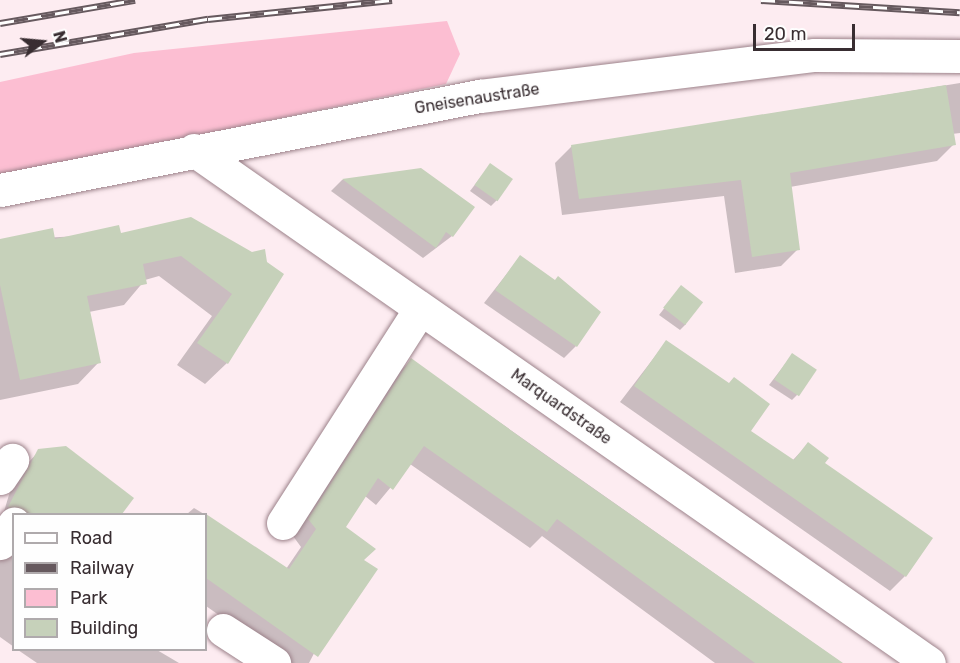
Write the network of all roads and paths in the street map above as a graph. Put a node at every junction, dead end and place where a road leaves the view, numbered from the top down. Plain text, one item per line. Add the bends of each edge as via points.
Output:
1 (960, 56) edge
2 (194, 150) junction
3 (0, 190) edge
4 (420, 309) junction
5 (0, 511) edge
6 (12, 521) edge
7 (283, 523) dead end
8 (12, 526) edge
9 (0, 543) edge
10 (223, 630) dead end
11 (919, 660) edge
12 (274, 663) edge

1 - 2 street, Gneisenaustraße via 815,55 480,96
2 - 3 street, Gneisenaustraße
2 - 4 street, Marquardstraße
4 - 7 street
4 - 11 street, Marquardstraße
5 - 6 street
8 - 9 street
10 - 12 street

